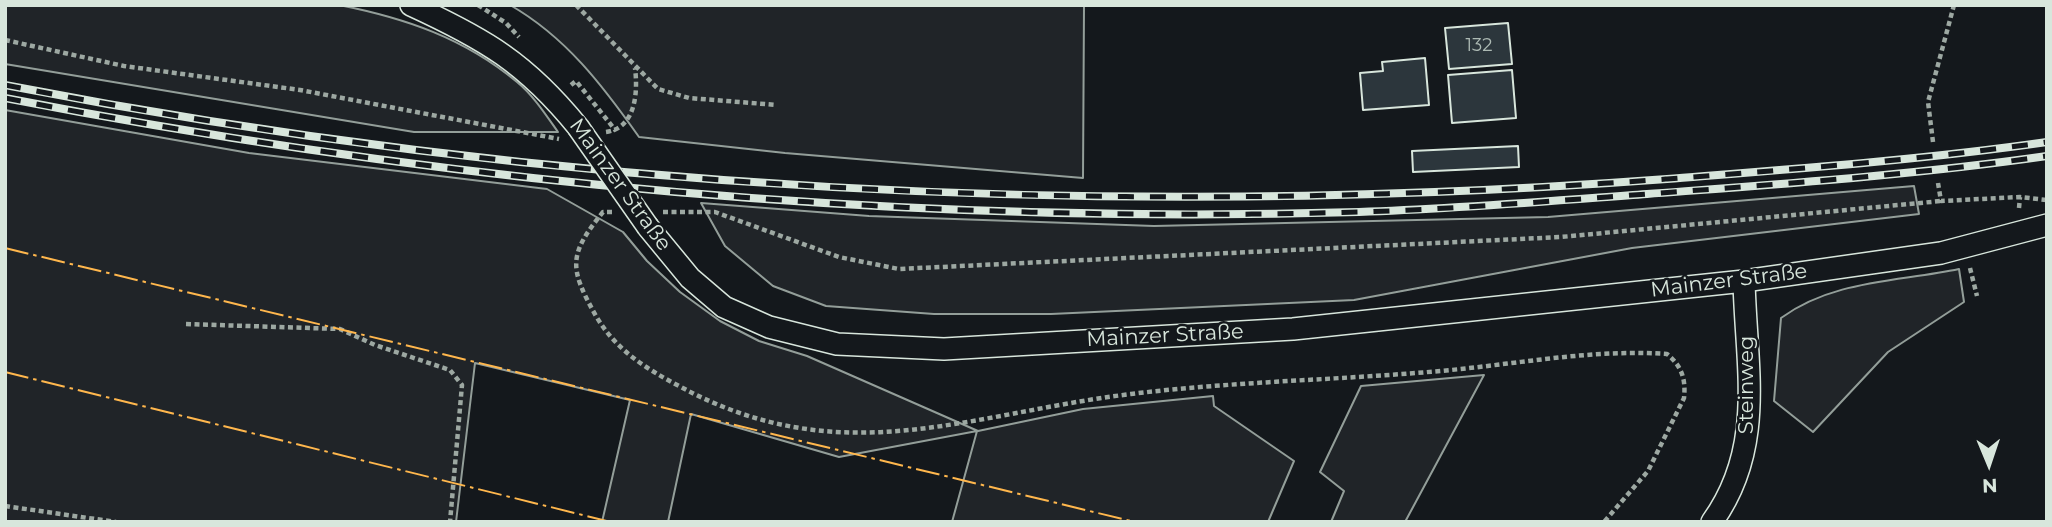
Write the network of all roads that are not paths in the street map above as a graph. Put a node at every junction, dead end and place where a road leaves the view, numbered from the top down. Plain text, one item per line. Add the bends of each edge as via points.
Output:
1 (411, 5) edge
2 (2047, 225) edge
3 (1744, 281) junction
4 (1712, 522) edge

1 - 3 street, Mainzer Straße, bridge via 475,34 549,91 572,132 653,220 690,278 723,307 769,327 837,344 944,349 1293,329
2 - 3 street, Mainzer Straße via 1941,253
3 - 4 street, Steinweg via 1748,442 1730,496

